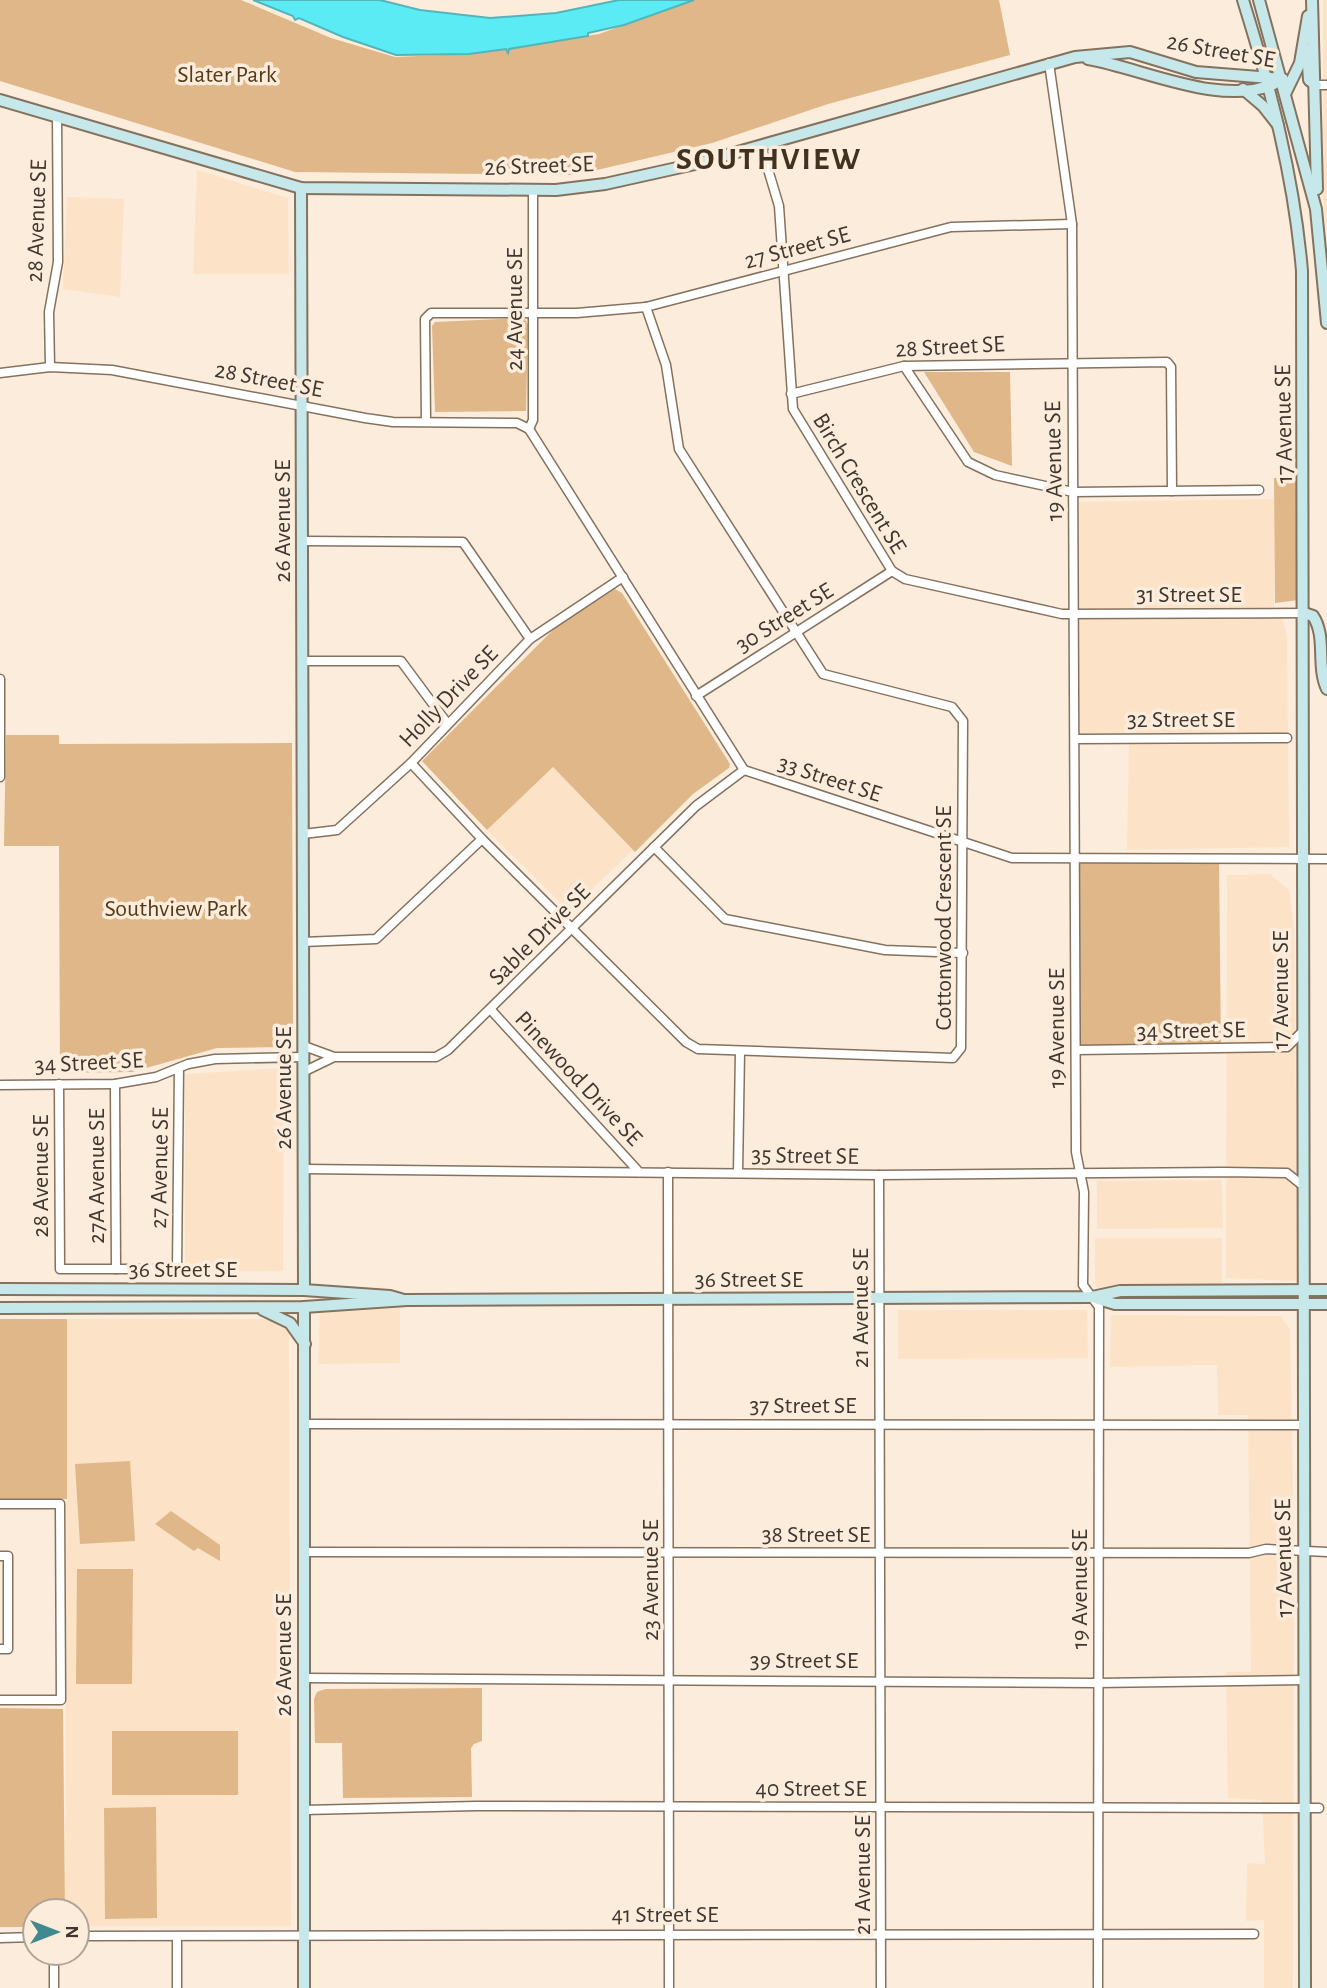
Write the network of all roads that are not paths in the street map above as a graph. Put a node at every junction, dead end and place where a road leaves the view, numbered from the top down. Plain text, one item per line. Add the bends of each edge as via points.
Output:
1 (1243, 0) edge
2 (1259, 0) edge
3 (1311, 0) edge
4 (1306, 30) junction
5 (1075, 57) junction
6 (1049, 64) junction
7 (1283, 79) junction
8 (1268, 81) junction
9 (1322, 85) edge
10 (1243, 89) junction
11 (1286, 92) junction
12 (0, 100) edge
13 (1277, 112) junction
14 (57, 117) junction
15 (1280, 127) junction
16 (761, 146) junction
17 (301, 188) junction
18 (533, 190) junction
19 (1316, 209) junction
20 (1072, 224) junction
21 (783, 270) junction
22 (1303, 298) junction
23 (1326, 299) edge
24 (646, 307) junction
25 (533, 311) junction
26 (1327, 323) edge
27 (1072, 362) junction
28 (904, 366) junction
29 (50, 367) junction
30 (0, 373) edge
31 (791, 394) junction
32 (303, 407) junction
33 (426, 421) junction
34 (529, 429) junction
35 (1259, 490) dead end
36 (1172, 491) junction
37 (1073, 492) junction
38 (303, 541) junction
39 (891, 571) junction
40 (622, 577) junction
41 (1304, 613) junction
42 (1074, 614) junction
43 (795, 631) junction
44 (530, 639) junction
45 (304, 660) junction
46 (0, 679) edge
47 (1327, 689) edge
48 (696, 696) junction
49 (447, 723) junction
50 (0, 734) edge
51 (1287, 738) dead end
52 (1076, 739) junction
53 (411, 763) junction
54 (744, 770) junction
55 (0, 777) edge
56 (303, 834) junction
57 (482, 839) junction
58 (963, 842) junction
59 (654, 847) junction
60 (1301, 859) junction
61 (1327, 859) edge
62 (1075, 860) junction
63 (571, 928) junction
64 (303, 942) junction
65 (962, 953) junction
66 (491, 1010) junction
67 (1301, 1033) junction
68 (1076, 1050) junction
69 (304, 1051) junction
70 (740, 1051) junction
71 (334, 1057) junction
72 (179, 1068) junction
73 (303, 1072) junction
74 (115, 1083) junction
75 (60, 1084) junction
76 (0, 1085) edge
77 (304, 1170) junction
78 (639, 1172) junction
79 (668, 1172) junction
80 (738, 1173) junction
81 (1080, 1173) junction
82 (879, 1175) junction
83 (1302, 1185) junction
84 (116, 1269) junction
85 (0, 1289) edge
86 (304, 1290) junction
87 (1302, 1290) junction
88 (1327, 1290) edge
89 (1092, 1297) junction
90 (879, 1299) junction
91 (407, 1300) junction
92 (668, 1300) junction
93 (1302, 1304) junction
94 (1327, 1304) edge
95 (257, 1307) junction
96 (304, 1307) junction
97 (0, 1308) edge
98 (304, 1344) junction
99 (304, 1424) junction
100 (669, 1424) junction
101 (880, 1425) junction
102 (1099, 1425) junction
103 (1301, 1425) junction
104 (0, 1504) edge
105 (1305, 1550) junction
106 (304, 1552) junction
107 (669, 1552) junction
108 (1327, 1552) edge
109 (880, 1553) junction
110 (1098, 1553) junction
111 (0, 1556) edge
112 (4, 1603) edge
113 (0, 1649) edge
114 (304, 1678) junction
115 (669, 1679) junction
116 (880, 1680) junction
117 (1305, 1681) junction
118 (1097, 1683) junction
119 (0, 1700) edge
120 (669, 1807) junction
121 (881, 1807) junction
122 (1305, 1808) junction
123 (1319, 1808) dead end
124 (304, 1810) junction
125 (1097, 1810) junction
126 (882, 1933) junction
127 (669, 1934) junction
128 (1097, 1934) junction
129 (1254, 1934) dead end
130 (303, 1935) junction
131 (21, 1937) edge
132 (91, 1937) edge
133 (177, 1937) junction
134 (0, 1938) edge
135 (54, 1967) edge
136 (54, 1988) edge
137 (177, 1988) edge
138 (304, 1988) edge
139 (669, 1988) edge
140 (881, 1988) edge
141 (1098, 1988) edge
142 (1305, 1988) edge

1 - 8 main road, 17 Avenue SE
2 - 7 main road
3 - 4 main road
3 - 9 main road
4 - 9 main road via 1309,80
4 - 11 main road via 1300,63
5 - 6 main road, 26 Street SE
5 - 8 main road, 26 Street SE via 1130,52 1205,73
5 - 10 main road, 26 Street SE via 1118,64 1196,88
6 - 16 main road, 26 Street SE
6 - 20 street, 19 Avenue SE
7 - 8 main road, 26 Street SE
7 - 11 main road
8 - 10 main road, 26 Street SE
8 - 13 main road, 17 Avenue SE
9 - 19 main road
10 - 15 main road
11 - 13 main road
11 - 19 main road
12 - 14 main road, 26 Street SE
13 - 15 main road, 17 Avenue SE
14 - 17 main road, 26 Street SE
14 - 29 street, 28 Avenue SE via 58,262 49,312
15 - 22 main road, 17 Avenue SE via 1295,202
16 - 18 main road, 26 Street SE via 605,184
16 - 21 street, Birch Crescent SE via 779,206
17 - 18 main road, 26 Street SE
17 - 32 main road, 26 Avenue SE
18 - 25 street, 24 Avenue SE
19 - 23 main road
20 - 21 street, 27 Street SE via 951,227
20 - 27 street, 19 Avenue SE
21 - 24 street, 27 Street SE
21 - 31 street, Birch Crescent SE
22 - 23 main road
22 - 41 main road, 17 Avenue SE
23 - 26 main road
24 - 25 street, 27 Street SE via 577,313
24 - 43 street, Cottonwood Crescent SE via 666,365 679,449
25 - 33 street, 27 Street SE via 432,313 425,319
25 - 34 street, 24 Avenue SE via 533,420
27 - 28 street, 28 Street SE
27 - 36 street, 28 Street SE via 1167,362 1171,366
27 - 37 street, 19 Avenue SE
28 - 31 street, 28 Street SE
28 - 37 street via 968,462 995,475
29 - 30 street, 28 Street SE
29 - 32 street, 28 Street SE via 112,370
31 - 39 street, Birch Crescent SE via 793,409
32 - 33 street, 28 Street SE via 393,422
32 - 38 main road, 26 Avenue SE
33 - 34 street, 28 Street SE via 517,423
34 - 40 street, 33 Street SE
35 - 36 street
36 - 37 street
37 - 42 street, 19 Avenue SE
38 - 44 street via 463,541
38 - 45 main road, 26 Avenue SE
39 - 42 street, Birch Crescent SE via 905,579
39 - 43 street, 30 Street SE
40 - 44 street, Holly Drive SE
40 - 48 street, 33 Street SE
41 - 42 street, 31 Street SE
41 - 47 main road via 1313,616 1320,628 1321,677
41 - 60 main road, 17 Avenue SE
42 - 52 street, 19 Avenue SE
43 - 48 street, 30 Street SE
43 - 58 street, Cottonwood Crescent SE via 823,674 952,707 962,720
44 - 49 street, Holly Drive SE
45 - 49 street via 401,661
45 - 56 main road, 26 Avenue SE
46 - 50 street
48 - 54 street, 33 Street SE
49 - 53 street, Holly Drive SE
50 - 55 street
51 - 52 street, 32 Street SE
52 - 62 street, 19 Avenue SE
53 - 56 street, Holly Drive SE via 337,830
53 - 57 street, Cottonwood Crescent SE
54 - 58 street, 33 Street SE
54 - 59 street, Sable Drive SE via 696,806
56 - 64 main road, 26 Avenue SE
57 - 63 street, Cottonwood Crescent SE
57 - 64 street via 376,939
58 - 62 street, 33 Street SE via 1012,858
58 - 65 street, Cottonwood Crescent SE
59 - 63 street, Sable Drive SE
59 - 65 street via 725,919 885,950
60 - 61 street, 33 Street SE
60 - 62 street, 33 Street SE
60 - 67 main road, 17 Avenue SE
62 - 68 street, 19 Avenue SE
63 - 66 street, Sable Drive SE
63 - 70 street, Cottonwood Crescent SE via 686,1042 698,1049
64 - 69 main road, 26 Avenue SE
65 - 70 street, Cottonwood Crescent SE via 961,1048 953,1058
66 - 71 street, Sable Drive SE via 436,1057
66 - 78 street, Pinewood Drive SE
67 - 68 street, 34 Street SE via 1287,1047
67 - 83 main road, 17 Avenue SE
68 - 81 street, 19 Avenue SE
69 - 71 street, Sable Drive SE
69 - 72 street, Sable Drive SE via 215,1059
69 - 73 main road, 26 Avenue SE
70 - 80 street
71 - 73 street, Sable Drive SE
72 - 74 street, 34 Street SE via 156,1077
72 - 84 street, 27 Avenue SE via 177,1269
73 - 77 main road, 26 Avenue SE
74 - 75 street, 34 Street SE
74 - 84 street, 27A Avenue SE
75 - 76 street, 34 Street SE
75 - 84 street, 28 Avenue SE via 60,1269
77 - 78 street, 35 Street SE
77 - 86 main road, 26 Avenue SE
78 - 79 street, 35 Street SE
79 - 80 street, 35 Street SE
79 - 92 street, 23 Avenue SE
80 - 82 street, 35 Street SE
81 - 82 street, 35 Street SE
81 - 83 street, 35 Street SE via 1287,1173
81 - 89 street, 19 Avenue SE via 1083,1285
82 - 90 street, 21 Avenue SE
83 - 87 main road, 17 Avenue SE
85 - 86 main road, 36 Street SE
86 - 91 main road, 36 Street SE
86 - 96 street, 26 Avenue SE
87 - 88 main road, 36 Street SE
87 - 89 main road, 36 Street SE via 1120,1291
87 - 93 main road, 17 Avenue SE
89 - 90 main road, 36 Street SE
89 - 93 main road, 36 Street SE via 1115,1304
89 - 102 street, 19 Avenue SE via 1099,1307
90 - 92 main road, 36 Street SE
90 - 101 street, 21 Avenue SE
91 - 92 main road, 36 Street SE
91 - 96 main road, 36 Street SE
92 - 100 street, 23 Avenue SE
93 - 94 main road, 36 Street SE
93 - 103 main road, 17 Avenue SE
95 - 96 main road, 36 Street SE
95 - 97 main road, 36 Street SE
95 - 98 main road via 290,1323
96 - 98 main road, 26 Avenue SE
98 - 99 main road, 26 Avenue SE
99 - 100 street, 37 Street SE
99 - 106 main road, 26 Avenue SE
100 - 101 street, 37 Street SE
100 - 107 street, 23 Avenue SE
101 - 102 street, 37 Street SE
101 - 109 street, 21 Avenue SE
102 - 103 street, 37 Street SE
102 - 110 street, 19 Avenue SE
103 - 105 main road, 17 Avenue SE
104 - 119 street via 60,1504 61,1700
105 - 108 street, 38 Street SE
105 - 110 street, 38 Street SE
105 - 117 main road, 17 Avenue SE
106 - 107 street, 38 Street SE
106 - 114 main road, 26 Avenue SE
107 - 109 street, 38 Street SE
107 - 115 street, 23 Avenue SE
109 - 110 street, 38 Street SE
109 - 116 street, 21 Avenue SE
110 - 118 street, 19 Avenue SE
111 - 112 street via 8,1556
112 - 113 street via 8,1649
114 - 115 street, 39 Street SE
114 - 124 main road, 26 Avenue SE
115 - 116 street, 39 Street SE
115 - 120 street, 23 Avenue SE
116 - 118 street, 39 Street SE
116 - 121 street, 21 Avenue SE
117 - 118 street, 39 Street SE
117 - 122 main road, 17 Avenue SE
118 - 125 street, 19 Avenue SE
120 - 121 street, 40 Street SE
120 - 124 street, 40 Street SE
120 - 127 street, 23 Avenue SE
121 - 125 street, 40 Street SE
121 - 126 street, 21 Avenue SE
122 - 123 street, 40 Street SE
122 - 125 street, 40 Street SE
122 - 142 main road, 17 Avenue SE
124 - 130 main road, 26 Avenue SE
125 - 128 street, 19 Avenue SE
126 - 127 street, 41 Street SE
126 - 128 street, 41 Street SE
126 - 140 street, 21 Avenue SE
127 - 130 street, 41 Street SE
127 - 139 street, 23 Avenue SE
128 - 129 street, 41 Street SE
128 - 141 street, 19 Avenue SE
130 - 133 street, 41 Street SE
130 - 138 main road, 26 Avenue SE
131 - 134 street
132 - 133 street, 41 Street SE
133 - 137 street
135 - 136 street

